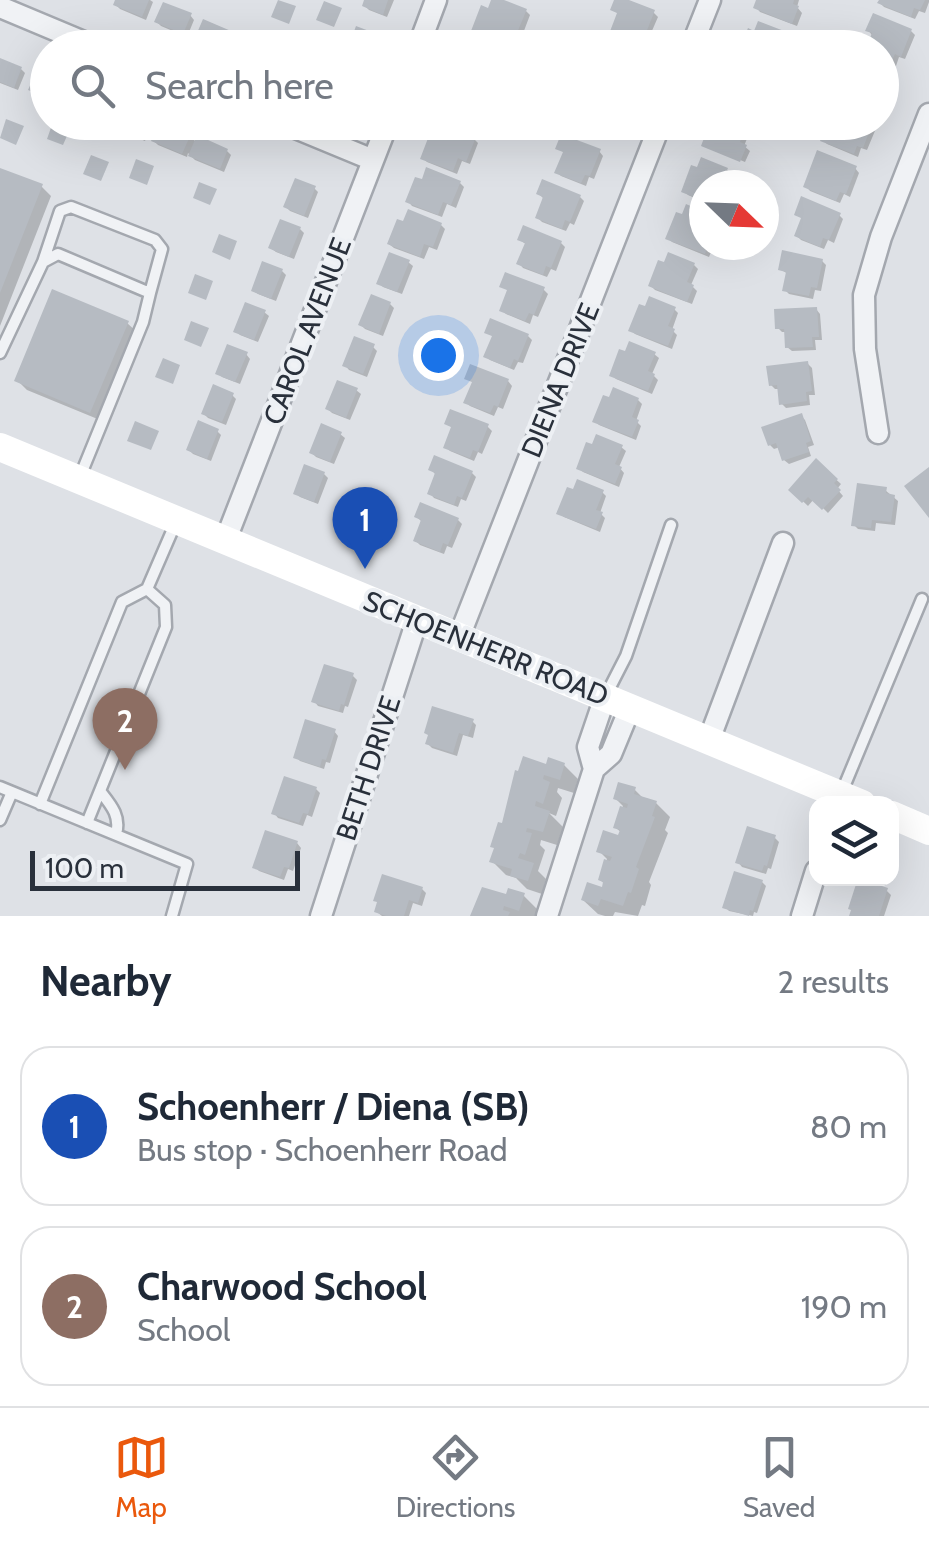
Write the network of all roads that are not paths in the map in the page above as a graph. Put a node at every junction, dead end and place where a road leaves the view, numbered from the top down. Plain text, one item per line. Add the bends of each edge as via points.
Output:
1 (436, 0) edge
2 (710, 0) edge
3 (0, 7) edge
4 (55, 30) edge
5 (425, 30) edge
6 (698, 30) edge
7 (929, 114) edge
8 (325, 140) edge
9 (381, 140) edge
10 (654, 140) edge
11 (373, 160) junction
12 (43, 262) junction
13 (150, 293) junction
14 (0, 353) edge
15 (878, 433) dead end
16 (0, 447) edge
17 (78, 480) junction
18 (178, 519) junction
19 (671, 525) dead end
20 (226, 540) junction
21 (784, 543) dead end
22 (148, 589) junction
23 (922, 599) dead end
24 (417, 620) junction
25 (459, 637) junction
26 (618, 702) junction
27 (709, 740) junction
28 (0, 787) edge
29 (100, 791) junction
30 (12, 792) junction
31 (836, 796) edge
32 (849, 796) edge
33 (40, 804) junction
34 (899, 819) edge
35 (0, 820) edge
36 (87, 823) junction
37 (929, 830) edge
38 (116, 834) junction
39 (811, 886) edge
40 (172, 916) edge
41 (321, 916) edge
42 (547, 916) edge
43 (802, 916) edge

1 - 5 street
2 - 6 street
3 - 4 street
7 - 15 street via 864,295
8 - 11 street
9 - 11 street, CAROL AVENUE
10 - 25 street, DIENA DRIVE
11 - 20 street, CAROL AVENUE
12 - 13 lane via 58,254
12 - 13 lane via 60,211 72,207 155,240 162,249
12 - 14 lane
13 - 17 lane
16 - 17 main road, SCHOENHERR ROAD
17 - 18 main road, SCHOENHERR ROAD
18 - 20 main road, SCHOENHERR ROAD
18 - 22 lane
19 - 26 lane via 626,656
20 - 24 main road, SCHOENHERR ROAD
21 - 27 street
22 - 29 lane via 164,605 166,627
22 - 33 lane via 122,602
23 - 32 lane
24 - 25 main road, SCHOENHERR ROAD
24 - 41 street, BETH DRIVE
25 - 26 main road, SCHOENHERR ROAD
26 - 27 main road, SCHOENHERR ROAD
26 - 42 street via 611,754 594,769
27 - 31 main road, SCHOENHERR ROAD
28 - 30 lane
29 - 36 lane
29 - 38 lane via 119,824
30 - 33 lane
30 - 35 lane
33 - 36 lane
34 - 37 main road
36 - 38 lane
38 - 40 lane via 188,864
39 - 43 street

